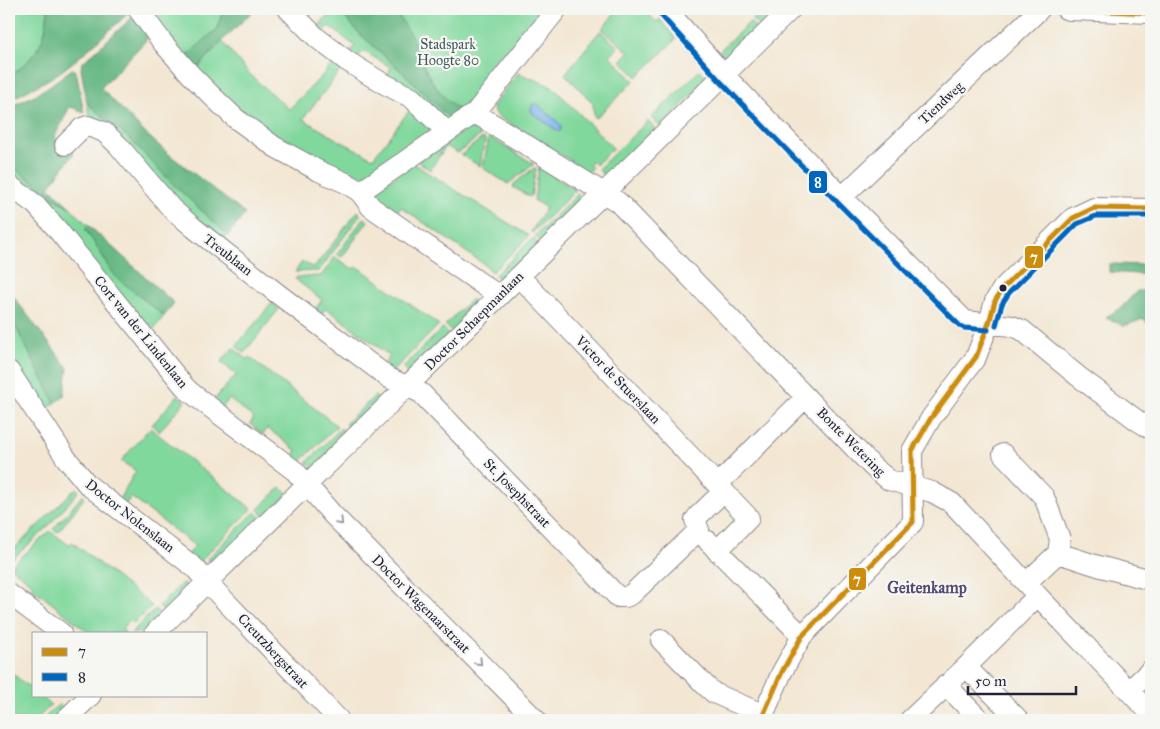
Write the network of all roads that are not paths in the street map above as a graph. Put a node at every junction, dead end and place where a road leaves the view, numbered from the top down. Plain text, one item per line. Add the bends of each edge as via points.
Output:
1 (138, 9) edge
2 (288, 9) edge
3 (557, 9) edge
4 (666, 9) edge
5 (791, 9) edge
6 (1040, 9) edge
7 (1066, 9) edge
8 (1151, 13) edge
9 (724, 75) junction
10 (476, 113) junction
11 (446, 133) junction
12 (65, 145) dead end
13 (9, 185) edge
14 (360, 192) junction
15 (604, 193) junction
16 (842, 197) junction
17 (1151, 209) edge
18 (519, 276) junction
19 (499, 296) junction
20 (989, 323) junction
21 (9, 371) edge
22 (408, 387) junction
23 (806, 398) junction
24 (1151, 429) edge
25 (1003, 454) dead end
26 (307, 485) junction
27 (721, 487) junction
28 (913, 487) junction
29 (698, 530) junction
30 (717, 550) junction
31 (1058, 553) junction
32 (1151, 580) edge
33 (207, 582) junction
34 (1032, 589) junction
35 (9, 594) edge
36 (59, 632) edge
37 (156, 632) edge
38 (802, 636) junction
39 (661, 640) dead end
40 (966, 666) junction
41 (1151, 670) edge
42 (946, 685) junction
43 (1129, 691) junction
44 (90, 696) edge
45 (1151, 714) edge
46 (762, 717) edge
47 (65, 720) edge
48 (339, 720) edge
49 (536, 720) edge
50 (910, 720) edge
51 (980, 720) edge
52 (1019, 720) edge

1 - 14 street via 191,75 236,118 275,146
2 - 11 street via 317,38 347,61 412,98
3 - 10 street
4 - 9 street
5 - 9 street, Doctor Schaepmanlaan
6 - 16 street, Tiendweg
7 - 8 street
9 - 15 street, Doctor Schaepmanlaan
9 - 16 street
10 - 11 street
10 - 15 street, Bonte Wetering
11 - 14 street
12 - 22 street, Treublaan via 82,128 88,126 104,132 156,192 194,228 389,378
13 - 26 street, Cort van der Lindenlaan via 36,205 57,229 184,386 295,471
14 - 19 street via 371,207
15 - 18 street, Doctor Schaepmanlaan
15 - 23 street, Bonte Wetering via 618,202
16 - 20 street via 965,321
17 - 20 street via 1094,208 1073,218 1003,288 995,301
18 - 19 street, Doctor Schaepmanlaan
18 - 27 street, Victor de Stuerslaan
19 - 22 street, Doctor Schaepmanlaan
20 - 24 street via 1022,330 1079,377
20 - 28 street via 976,357 931,418 912,451
21 - 33 street, Doctor Nolenslaan via 66,458 88,485 196,568
22 - 26 street, Doctor Schaepmanlaan
22 - 29 street, St. Josephstraat via 421,393 618,597 626,597 636,590
23 - 27 street
23 - 28 street, Bonte Wetering via 873,467 889,480
25 - 31 street via 1044,497 1060,539
26 - 33 street, Doctor Schaepmanlaan
26 -> 49 street, Doctor Wagenaarstraat
27 - 29 street via 695,520
27 - 30 street, Victor de Stuerslaan via 749,518
28 - 34 street, Bonte Wetering via 932,492 952,503
28 - 38 street via 913,522
29 - 30 street
30 - 38 street
31 - 32 street
31 - 34 street
33 - 37 street, Doctor Schaepmanlaan
33 - 48 street, Creutzbergstraat
34 - 40 street via 1024,609
34 - 43 street, Bonte Wetering
35 - 36 street
38 - 46 street
39 - 46 street via 707,688
40 - 42 street
40 - 52 street
41 - 43 street
42 - 50 street
42 - 51 street
43 - 45 street, Bonte Wetering
44 - 47 street

